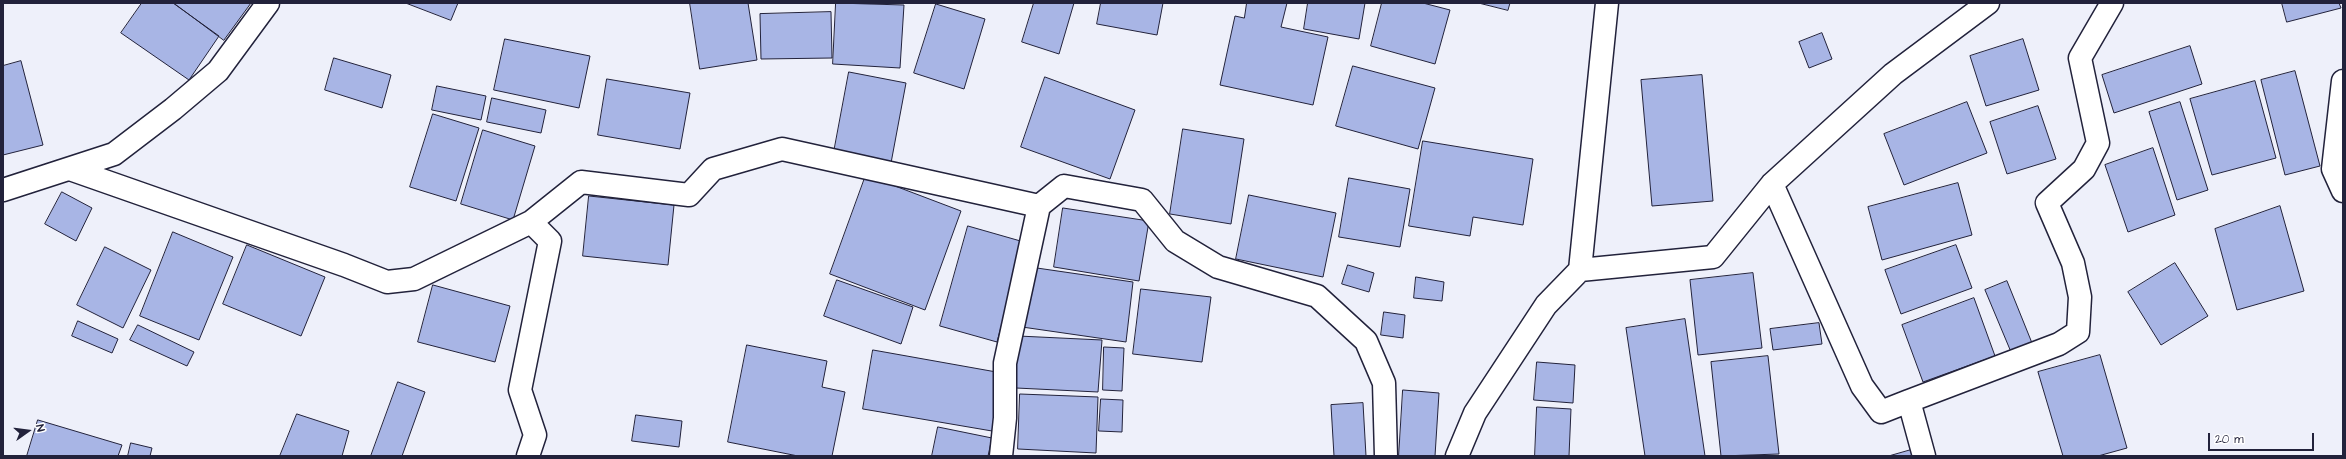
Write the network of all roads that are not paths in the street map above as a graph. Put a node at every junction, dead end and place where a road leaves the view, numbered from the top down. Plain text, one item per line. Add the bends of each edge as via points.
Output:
1 (268, 3) edge
2 (1607, 3) edge
3 (1988, 3) edge
4 (2112, 3) edge
5 (2343, 80) edge
6 (70, 169) junction
7 (1772, 184) junction
8 (3, 190) edge
9 (2343, 191) edge
10 (1039, 206) junction
11 (531, 222) junction
12 (1580, 270) junction
13 (1909, 401) junction
14 (528, 456) edge
15 (1001, 456) edge
16 (1386, 456) edge
17 (1457, 456) edge
18 (1924, 456) edge

1 - 6 street via 213,76 114,154
2 - 12 street
3 - 7 street via 1893,74
4 - 13 street via 2080,58 2098,143 2084,169 2047,203 2073,263 2080,297 2078,332 2059,344
5 - 9 street via 2333,169
6 - 8 street
6 - 11 street via 387,282 414,279
7 - 12 street via 1713,257
7 - 13 street via 1862,386 1881,412
10 - 11 street via 782,149 714,168 689,195 581,182
10 - 15 street via 1005,363 1005,418
10 - 16 street via 1064,186 1142,200 1175,241 1218,266 1317,296 1366,341 1384,383
11 - 14 street via 550,241 520,390 535,435
12 - 17 street via 1542,312 1475,413
13 - 18 street

